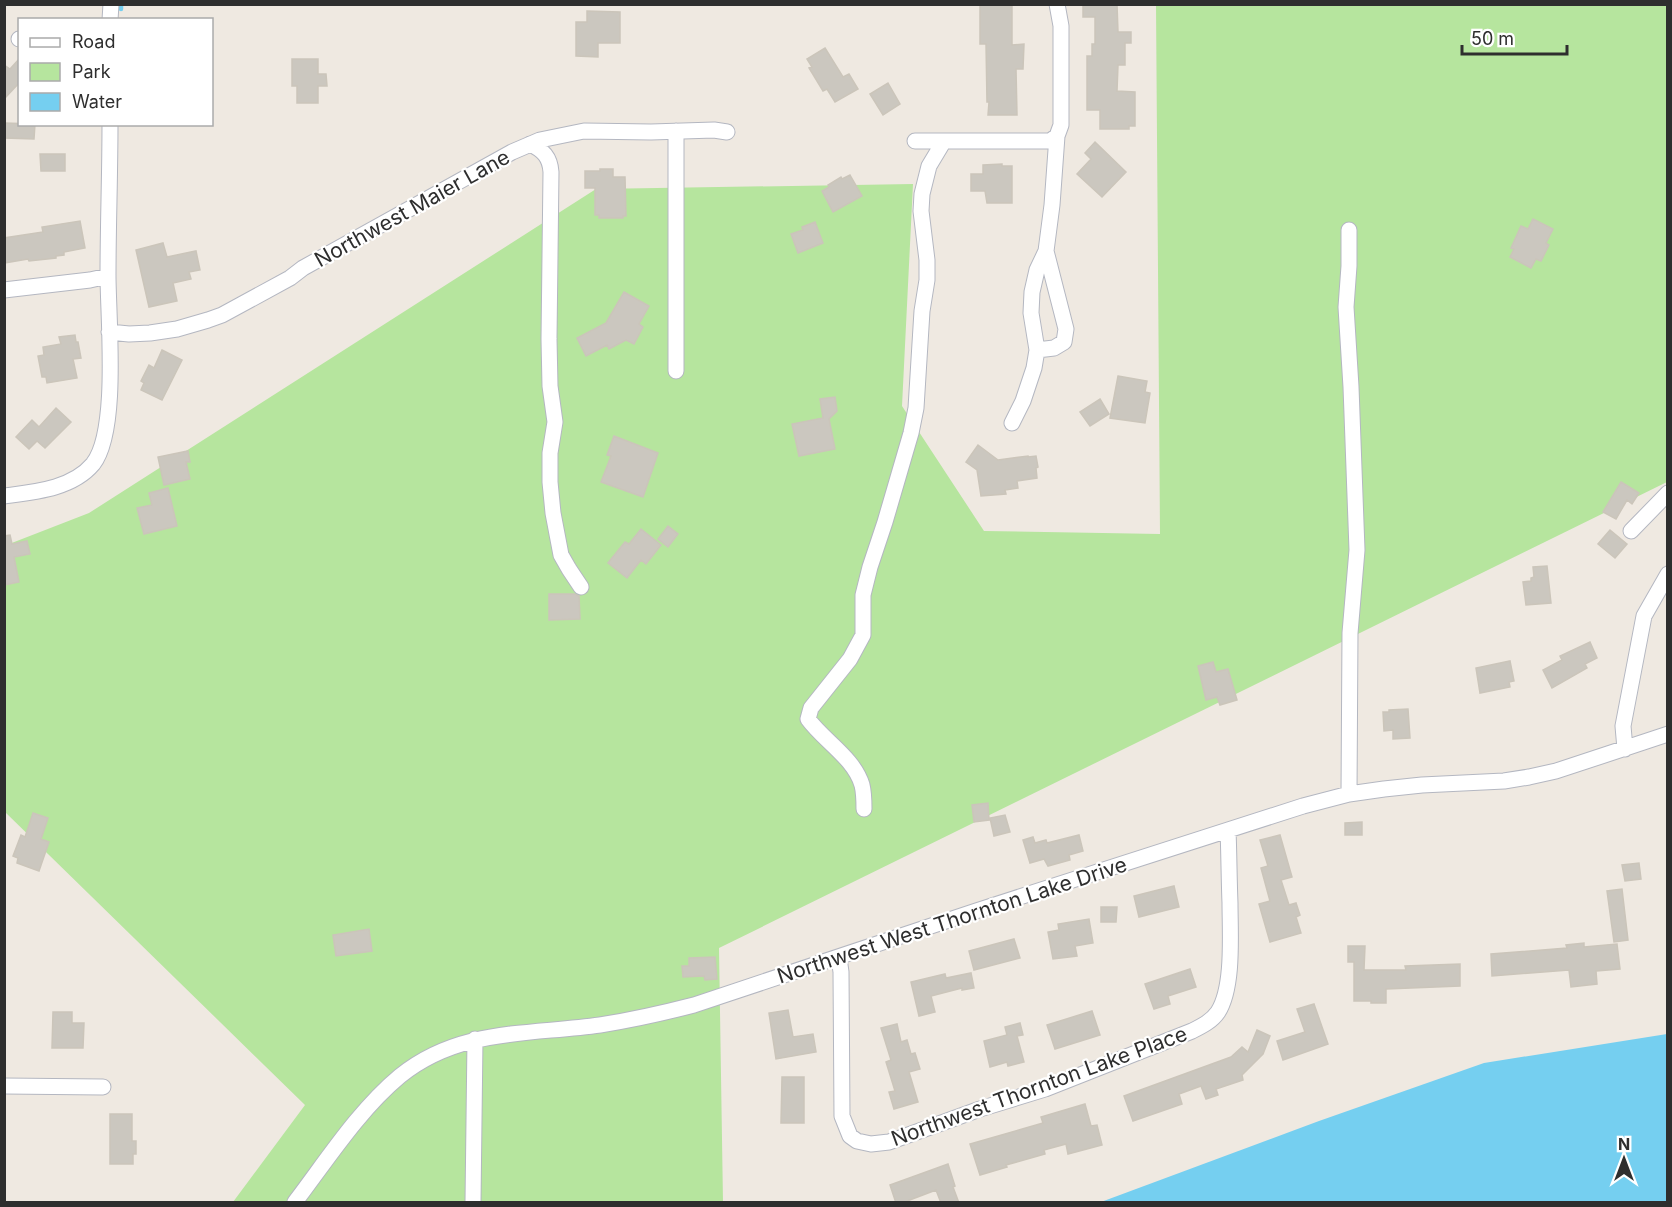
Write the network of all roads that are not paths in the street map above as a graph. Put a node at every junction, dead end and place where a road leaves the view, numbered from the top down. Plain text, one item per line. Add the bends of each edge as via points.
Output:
1 (1057, 4) edge
2 (110, 126) edge
3 (676, 131) junction
4 (727, 132) dead end
5 (1057, 136) junction
6 (915, 141) dead end
7 (944, 141) junction
8 (530, 144) junction
9 (1349, 230) dead end
10 (1046, 251) junction
11 (108, 276) junction
12 (4, 290) edge
13 (109, 332) junction
14 (1037, 350) junction
15 (676, 371) dead end
16 (1012, 423) dead end
17 (1668, 493) edge
18 (4, 496) edge
19 (1631, 531) dead end
20 (1668, 574) edge
21 (581, 587) dead end
22 (1668, 734) edge
23 (1625, 749) junction
24 (1349, 794) junction
25 (864, 809) dead end
26 (1228, 830) junction
27 (839, 958) junction
28 (475, 1039) junction
29 (4, 1086) edge
30 (104, 1087) dead end
31 (295, 1203) edge
32 (473, 1203) edge

1 - 5 street via 1061,125
2 - 11 street
3 - 4 street, Northwest Maier Lane
3 - 8 street, Northwest Maier Lane via 584,131
3 - 15 street
5 - 7 street via 1050,141
5 - 10 street
6 - 7 street
7 - 25 street via 929,166 922,194 927,280 911,433 863,595 863,635 850,659 811,708 808,719 856,771
8 - 13 street, Northwest Maier Lane via 222,315 177,329
8 - 21 street via 548,157 552,172 549,339 555,422 550,453 553,513 561,555
9 - 24 street via 1346,306 1357,550 1350,633
10 - 14 street via 1037,270 1030,313
10 - 14 street via 1066,329 1064,342
11 - 12 street
11 - 13 street
13 - 18 street via 108,418 102,447 94,462 79,477 62,485
14 - 16 street via 1023,401
17 - 19 street
20 - 23 street via 1644,616 1623,726
22 - 23 street, Northwest West Thornton Lake Drive
23 - 24 street, Northwest West Thornton Lake Drive via 1529,777
24 - 26 street, Northwest West Thornton Lake Drive
26 - 27 street, Northwest West Thornton Lake Drive
26 - 27 street, Northwest Thornton Lake Place via 1228,980 1225,997 1212,1019 1192,1031 1045,1089 889,1142 857,1141 850,1136 842,1116
27 - 28 street, Northwest West Thornton Lake Drive via 654,1016
28 - 31 street, Northwest West Thornton Lake Drive via 430,1056 381,1093
28 - 32 street
29 - 30 street

